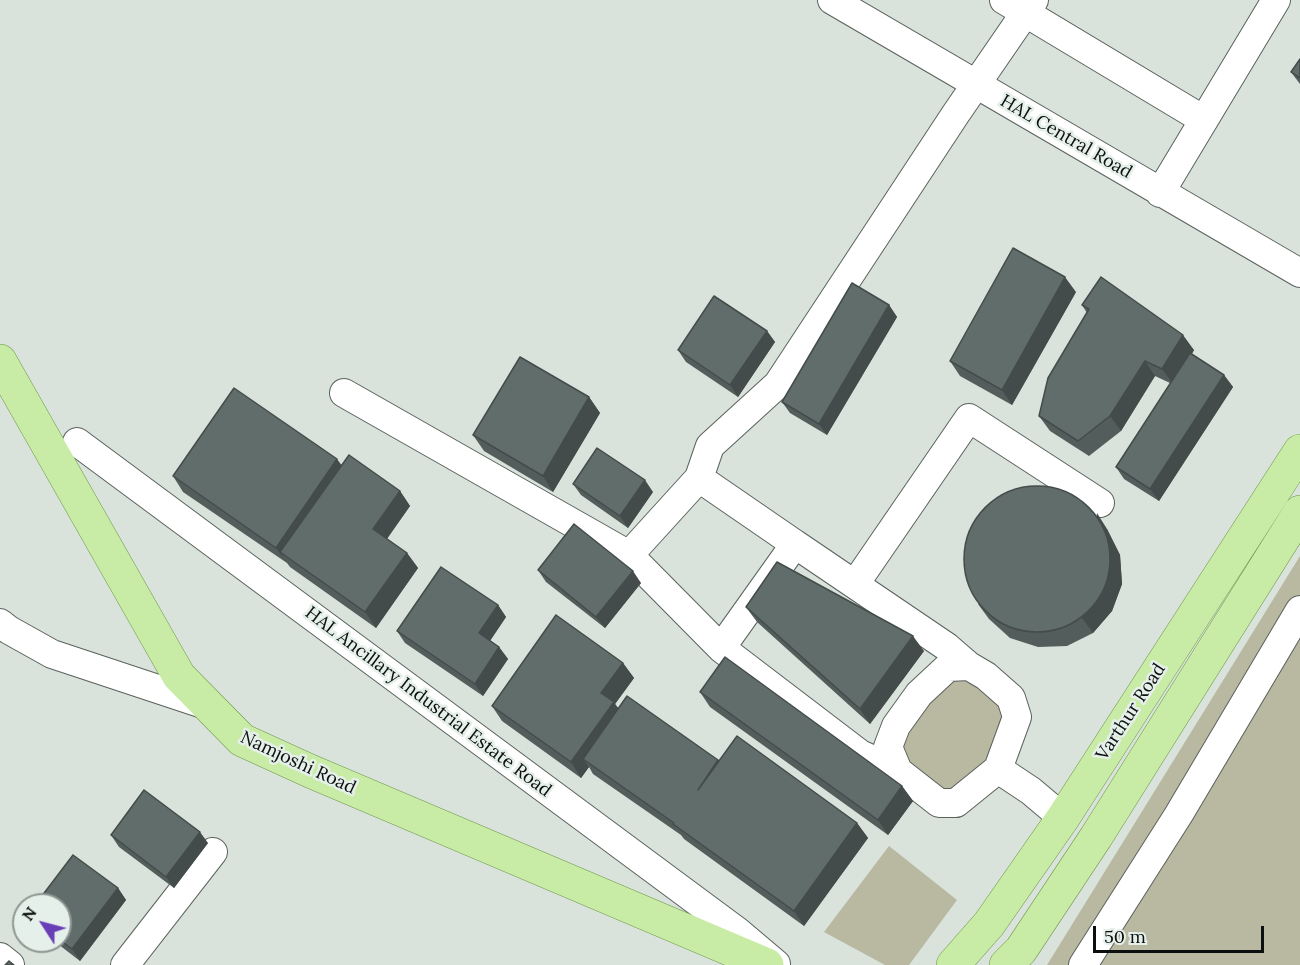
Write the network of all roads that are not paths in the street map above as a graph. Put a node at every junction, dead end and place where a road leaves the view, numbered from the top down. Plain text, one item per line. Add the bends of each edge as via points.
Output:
1 (832, 0) edge
2 (1276, 0) edge
3 (1022, 4) edge
4 (868, 9) edge
5 (978, 85) junction
6 (1204, 120) junction
7 (1160, 193) junction
8 (1300, 273) edge
9 (0, 361) edge
10 (344, 393) dead end
11 (77, 442) dead end
12 (1300, 451) edge
13 (699, 478) junction
14 (1100, 502) dead end
15 (1300, 512) edge
16 (795, 544) junction
17 (629, 555) junction
18 (855, 584) junction
19 (1300, 610) edge
20 (0, 623) edge
21 (721, 648) junction
22 (969, 666) junction
23 (206, 705) junction
24 (998, 769) junction
25 (898, 771) junction
26 (1063, 818) junction
27 (213, 852) dead end
28 (0, 957) edge
29 (10, 965) edge
30 (125, 965) edge
31 (767, 965) edge
32 (778, 965) edge
33 (953, 965) edge
34 (1006, 965) edge
35 (1083, 965) edge

1 - 4 street, HAL Central Road
2 - 6 street
3 - 5 street
3 - 6 street
4 - 5 street, HAL Central Road
5 - 7 street, HAL Central Road
5 - 13 street via 778,384 710,446
6 - 7 street
7 - 8 street, HAL Central Road
9 - 23 main road, Namjoshi Road via 179,676
10 - 17 street
11 - 32 street, HAL Ancillary Industrial Estate Road
12 - 26 main road, Varthur Road
13 - 16 street
13 - 17 street
14 - 18 street via 969,418
15 - 34 main road, Varthur Road via 1095,837 1021,950
16 - 18 street
16 - 21 street
17 - 21 street
18 - 22 street
19 - 35 street via 1179,814
20 - 23 street via 52,654
21 - 25 street via 860,754
22 - 24 street via 1011,698 1017,717
22 - 25 street via 948,667 919,694 896,726 888,747
23 - 31 main road, Namjoshi Road via 252,745
24 - 25 street via 956,802 939,803
24 - 26 street
26 - 33 main road, Varthur Road via 989,924
27 - 30 street
28 - 29 street

